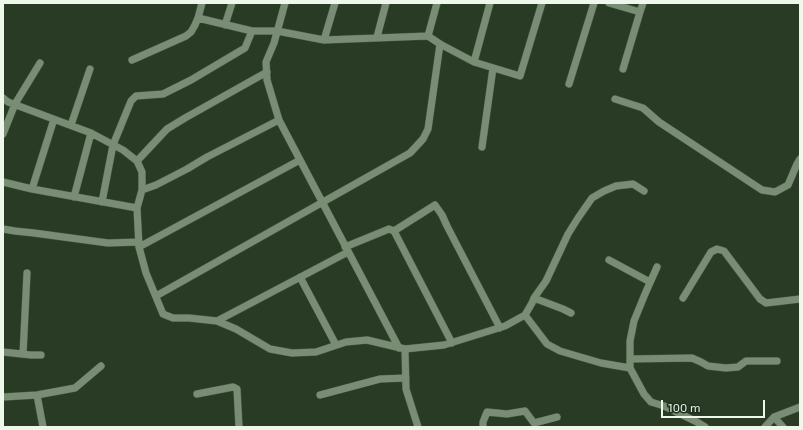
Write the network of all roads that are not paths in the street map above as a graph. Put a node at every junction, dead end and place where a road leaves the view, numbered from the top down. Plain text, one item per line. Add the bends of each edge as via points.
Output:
1 (202, 3) edge
2 (232, 3) edge
3 (285, 3) edge
4 (335, 3) edge
5 (386, 3) edge
6 (437, 3) edge
7 (490, 3) edge
8 (542, 3) edge
9 (594, 3) edge
10 (609, 3) edge
11 (643, 3) edge
12 (640, 12) junction
13 (198, 18) junction
14 (225, 25) junction
15 (252, 31) junction
16 (277, 31) junction
17 (428, 36) junction
18 (377, 37) junction
19 (324, 40) junction
20 (440, 44) junction
21 (132, 60) dead end
22 (474, 62) junction
23 (40, 63) dead end
24 (493, 68) junction
25 (90, 69) dead end
26 (623, 69) dead end
27 (267, 72) junction
28 (569, 84) dead end
29 (3, 98) edge
30 (616, 99) dead end
31 (15, 104) junction
32 (54, 119) junction
33 (279, 120) junction
34 (71, 125) junction
35 (91, 133) junction
36 (3, 134) edge
37 (113, 145) junction
38 (482, 147) dead end
39 (800, 159) edge
40 (300, 160) junction
41 (137, 161) junction
42 (3, 182) edge
43 (32, 189) junction
44 (142, 190) junction
45 (644, 191) dead end
46 (74, 197) junction
47 (102, 202) junction
48 (322, 202) junction
49 (137, 208) junction
50 (3, 229) edge
51 (394, 230) junction
52 (139, 244) junction
53 (347, 249) junction
54 (609, 260) dead end
55 (657, 267) dead end
56 (27, 273) dead end
57 (300, 277) junction
58 (650, 282) junction
59 (156, 296) junction
60 (534, 298) junction
61 (683, 298) dead end
62 (800, 299) edge
63 (571, 313) dead end
64 (525, 315) junction
65 (217, 321) junction
66 (500, 328) junction
67 (452, 343) junction
68 (336, 345) junction
69 (402, 348) junction
70 (3, 352) edge
71 (23, 354) junction
72 (41, 355) dead end
73 (630, 359) junction
74 (777, 361) dead end
75 (101, 366) dead end
76 (630, 368) junction
77 (406, 378) junction
78 (197, 394) dead end
79 (37, 395) junction
80 (320, 395) dead end
81 (3, 397) edge
82 (800, 407) edge
83 (557, 417) dead end
84 (774, 417) junction
85 (43, 427) edge
86 (239, 427) edge
87 (418, 427) edge
88 (484, 427) edge
89 (705, 427) edge
90 (762, 427) edge
91 (765, 427) edge
92 (783, 427) edge

1 - 13 street
2 - 14 street
3 - 16 street
4 - 19 street
5 - 18 street
6 - 17 street
7 - 22 street
8 - 24 street via 520,76
9 - 28 street
10 - 12 street
11 - 12 street
12 - 26 street
13 - 14 street
13 - 21 street via 186,36
14 - 15 street
15 - 16 street
15 - 37 street via 245,48 191,80 163,94 136,96 131,101
16 - 19 street
16 - 27 street via 266,62
17 - 18 street
17 - 20 street
18 - 19 street
20 - 22 street
20 - 48 street via 428,129 423,139 410,153
22 - 24 street
23 - 31 street
24 - 38 street
25 - 34 street
27 - 33 street
27 - 41 street via 167,129
29 - 31 street
30 - 39 street via 643,108 659,122 762,190 775,192 788,185
31 - 32 street
31 - 36 street
32 - 34 street
32 - 43 street
33 - 40 street
33 - 44 street
34 - 35 street
35 - 37 street
35 - 46 street
37 - 41 street
37 - 47 street
40 - 48 street
40 - 52 street
41 - 44 street via 142,172
42 - 43 street
43 - 46 street
44 - 49 street
45 - 60 street via 632,184 616,186 592,198 568,234 546,281
46 - 47 street
47 - 49 street
48 - 53 street
48 - 59 street
49 - 52 street
50 - 52 street via 108,243
51 - 53 street via 389,229
51 - 66 street via 435,205
51 - 67 street
52 - 59 street via 146,273
53 - 57 street
53 - 69 street
54 - 58 street
55 - 58 street
56 - 71 street
57 - 65 street
57 - 68 street
58 - 73 street via 634,321
59 - 65 street via 163,314 173,318
60 - 63 street
60 - 64 street
61 - 62 street via 711,252 717,250 724,251 760,299 766,303
64 - 66 street
64 - 76 street via 547,344 560,351
65 - 68 street via 270,349 292,353 316,352
66 - 67 street
67 - 69 street
68 - 69 street via 367,340
69 - 77 street
70 - 71 street
71 - 72 street
73 - 74 street via 692,358 708,366 726,368 738,367 746,361
73 - 76 street
75 - 79 street via 75,388
76 - 89 street via 651,402
77 - 80 street via 380,379
77 - 87 street via 406,389
78 - 86 street via 233,386 237,389
79 - 81 street
79 - 85 street
82 - 84 street
83 - 88 street via 534,423 526,411 508,414 487,412
84 - 91 street
84 - 92 street
90 - 91 street

